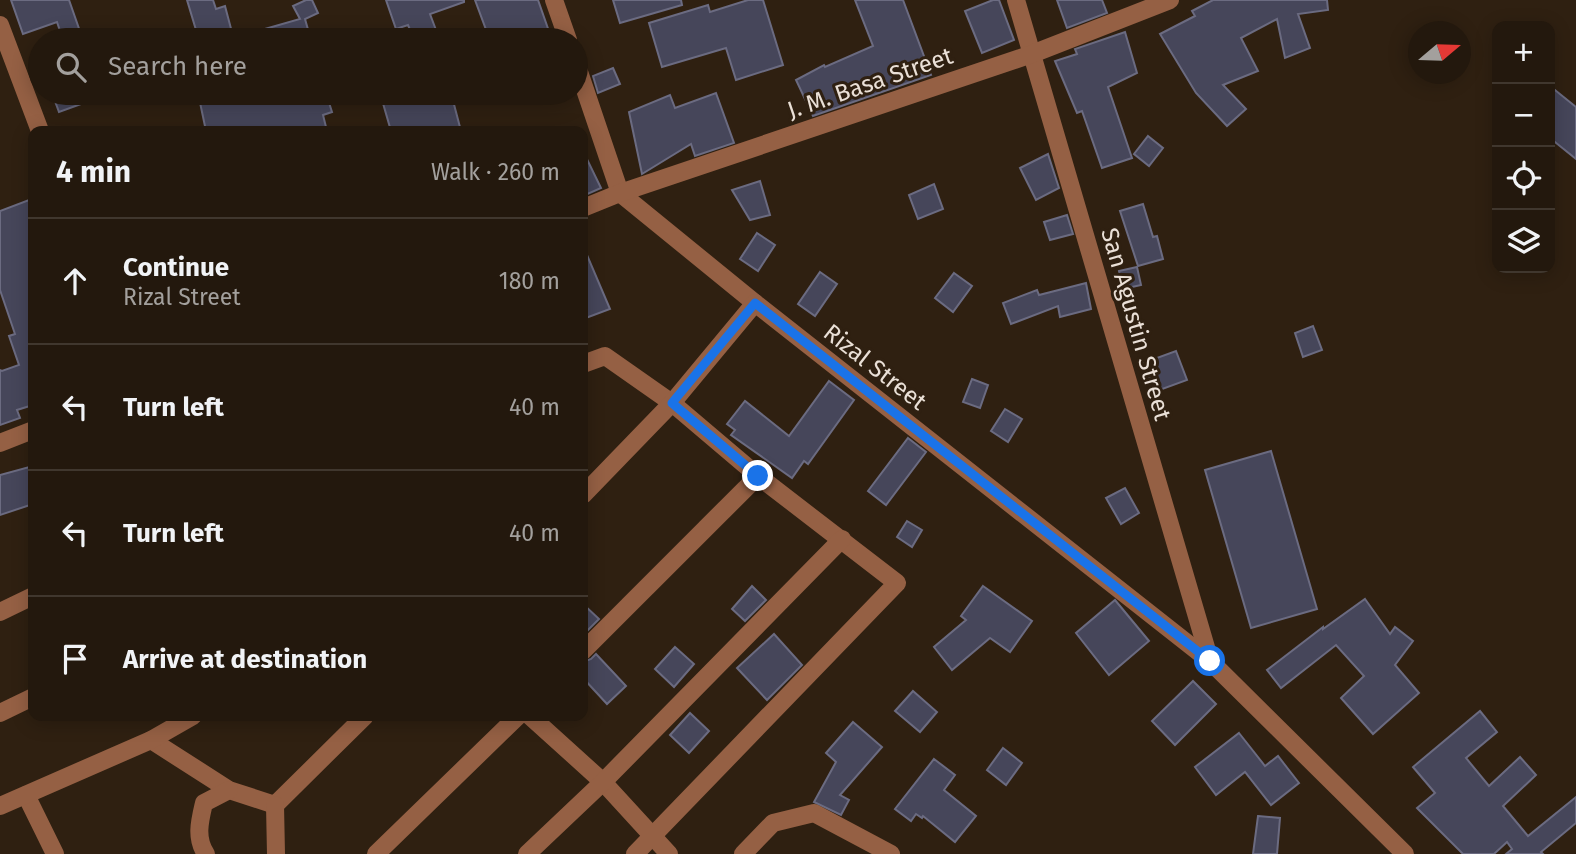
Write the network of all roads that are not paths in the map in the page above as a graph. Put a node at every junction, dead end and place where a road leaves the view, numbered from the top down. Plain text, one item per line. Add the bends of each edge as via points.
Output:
1 (554, 0) edge
2 (1016, 0) edge
3 (1170, 0) edge
4 (0, 25) edge
5 (564, 28) edge
6 (1032, 54) junction
7 (588, 98) edge
8 (28, 99) edge
9 (30, 105) edge
10 (38, 126) edge
11 (620, 193) junction
12 (588, 206) edge
13 (755, 303) junction
14 (588, 362) edge
15 (672, 403) junction
16 (28, 432) edge
17 (0, 443) edge
18 (758, 476) junction
19 (588, 490) edge
20 (842, 539) junction
21 (28, 598) edge
22 (0, 612) edge
23 (588, 646) edge
24 (1210, 661) junction
25 (28, 699) edge
26 (0, 713) edge
27 (184, 721) edge
28 (360, 721) edge
29 (513, 721) edge
30 (536, 721) edge
31 (151, 740) junction
32 (603, 782) junction
33 (229, 790) junction
34 (26, 795) junction
35 (275, 805) junction
36 (0, 806) edge
37 (653, 836) junction
38 (55, 854) edge
39 (206, 854) edge
40 (276, 854) edge
41 (376, 854) edge
42 (527, 854) edge
43 (635, 854) edge
44 (669, 854) edge
45 (743, 854) edge
46 (891, 854) edge
47 (1405, 854) edge

1 - 5 street
2 - 6 street, San Agustin Street
3 - 6 street, J. M. Basa Street
4 - 8 street
6 - 11 street, J. M. Basa Street
6 - 24 street, San Agustin Street
7 - 11 street
9 - 10 street
11 - 12 street, J. M. Basa Street
11 - 13 street, Rizal Street
13 - 15 street
13 - 24 street, Rizal Street
14 - 15 street via 605,356
15 - 18 street
15 - 19 street
16 - 17 street
18 - 20 street
18 - 23 street
20 - 32 street
20 - 37 street via 897,583
21 - 22 street
24 - 47 street, Rizal Street
25 - 26 street
27 - 31 street
28 - 35 street
29 - 41 street
30 - 32 street
31 - 33 street
31 - 34 street
32 - 37 street
32 - 42 street
33 - 35 street
33 - 39 street via 204,803 198,827
34 - 36 street
34 - 38 street
35 - 40 street
37 - 43 street
37 - 44 street
45 - 46 street via 773,823 814,813

